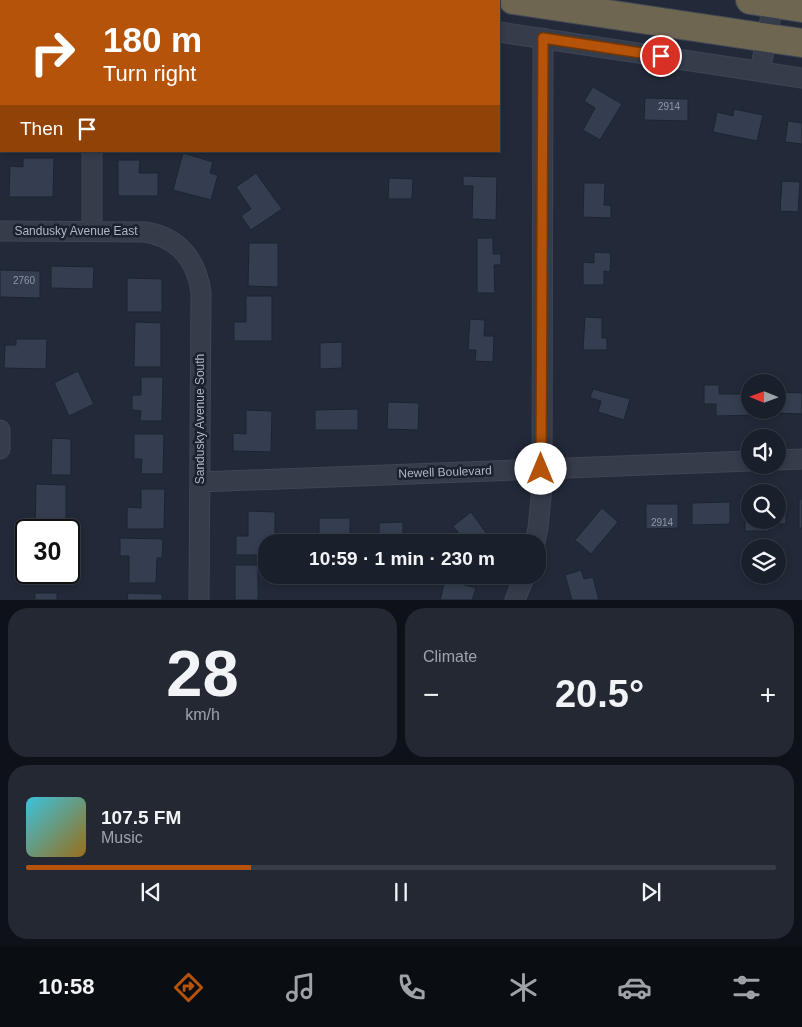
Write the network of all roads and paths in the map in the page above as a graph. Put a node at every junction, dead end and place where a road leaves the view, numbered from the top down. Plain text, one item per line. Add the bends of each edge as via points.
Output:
1 (513, 0) edge
2 (766, 1) edge
3 (802, 8) edge
4 (500, 32) edge
5 (543, 38) junction
6 (765, 38) junction
7 (802, 43) edge
8 (760, 71) junction
9 (802, 78) edge
10 (92, 152) edge
11 (0, 231) edge
12 (92, 231) junction
13 (178, 246) joint
14 (0, 430) edge
15 (0, 449) edge
16 (802, 459) edge
17 (786, 460) edge
18 (741, 461) edge
19 (541, 469) junction
20 (200, 482) junction
21 (537, 534) edge
22 (522, 584) edge
23 (199, 600) edge
24 (516, 600) edge

1 - 6 highway
2 - 3 highway
2 - 6 street
4 - 5 street
5 - 8 street
5 - 19 street
6 - 7 highway
6 - 8 street
8 - 9 street
10 - 12 street
11 - 12 street, Sandusky Avenue East
12 - 13 street, Sandusky Avenue East via 155,233
13 - 20 street, Sandusky Avenue South via 193,264 201,292
14 - 15 street
16 - 17 street
18 - 19 street, Newell Boulevard
19 - 20 street, Newell Boulevard
19 - 21 street
20 - 23 street, Sandusky Avenue South
22 - 24 street

